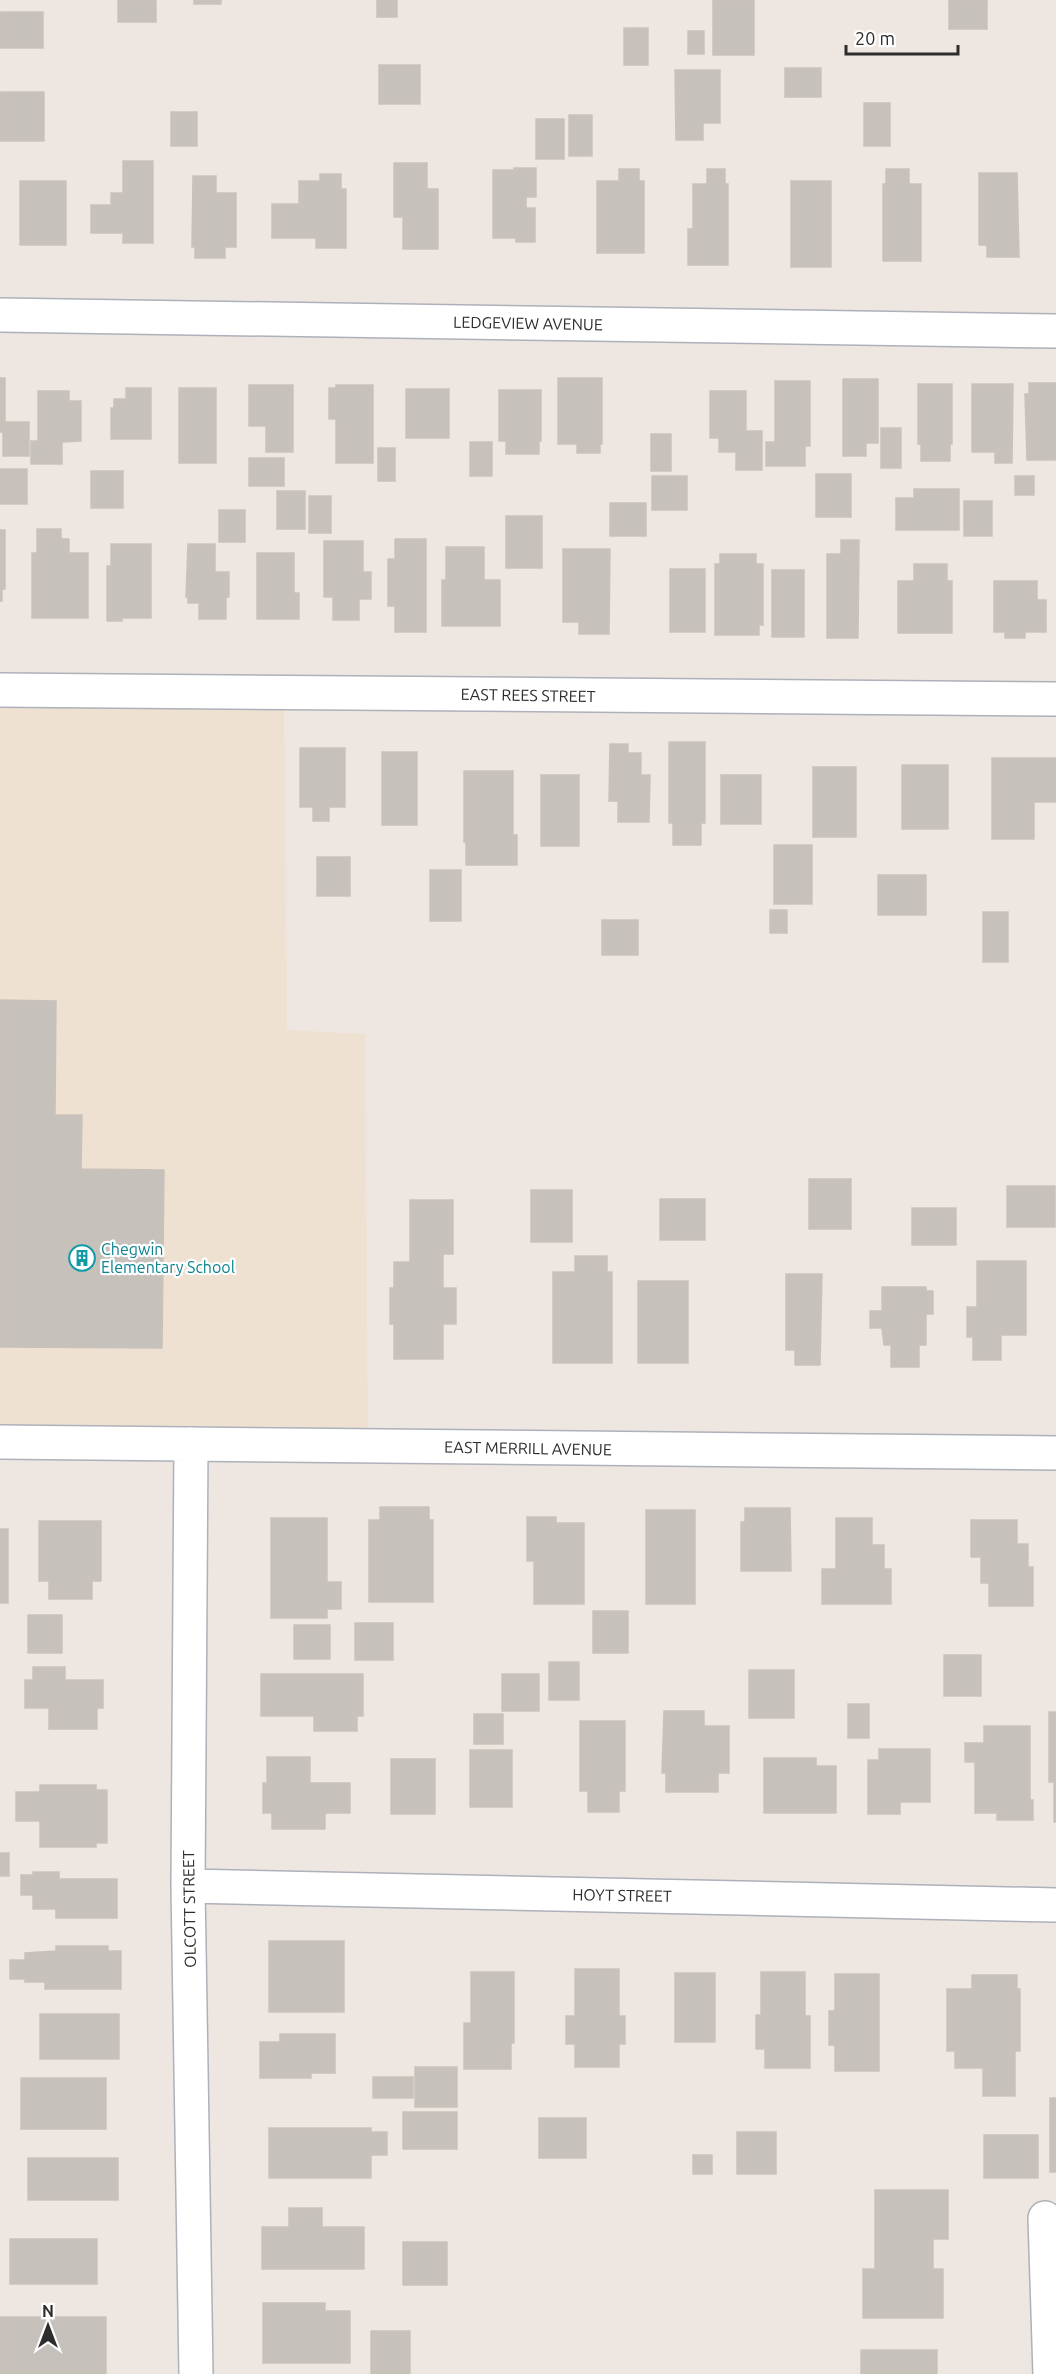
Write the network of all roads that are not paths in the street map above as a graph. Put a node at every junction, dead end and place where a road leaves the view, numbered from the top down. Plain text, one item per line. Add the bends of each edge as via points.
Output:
1 (0, 315) edge
2 (1056, 331) edge
3 (0, 690) edge
4 (1056, 699) edge
5 (0, 1442) edge
6 (191, 1444) junction
7 (1056, 1453) edge
8 (188, 1886) junction
9 (1056, 1905) edge
10 (1045, 2218) dead end
11 (196, 2374) edge
12 (1050, 2374) edge

1 - 2 street, LEDGEVIEW AVENUE
3 - 4 street, EAST REES STREET
5 - 6 street, EAST MERRILL AVENUE
6 - 7 street, EAST MERRILL AVENUE
6 - 8 street, OLCOTT STREET
8 - 9 street, HOYT STREET
8 - 11 street, OLCOTT STREET
10 - 12 street

